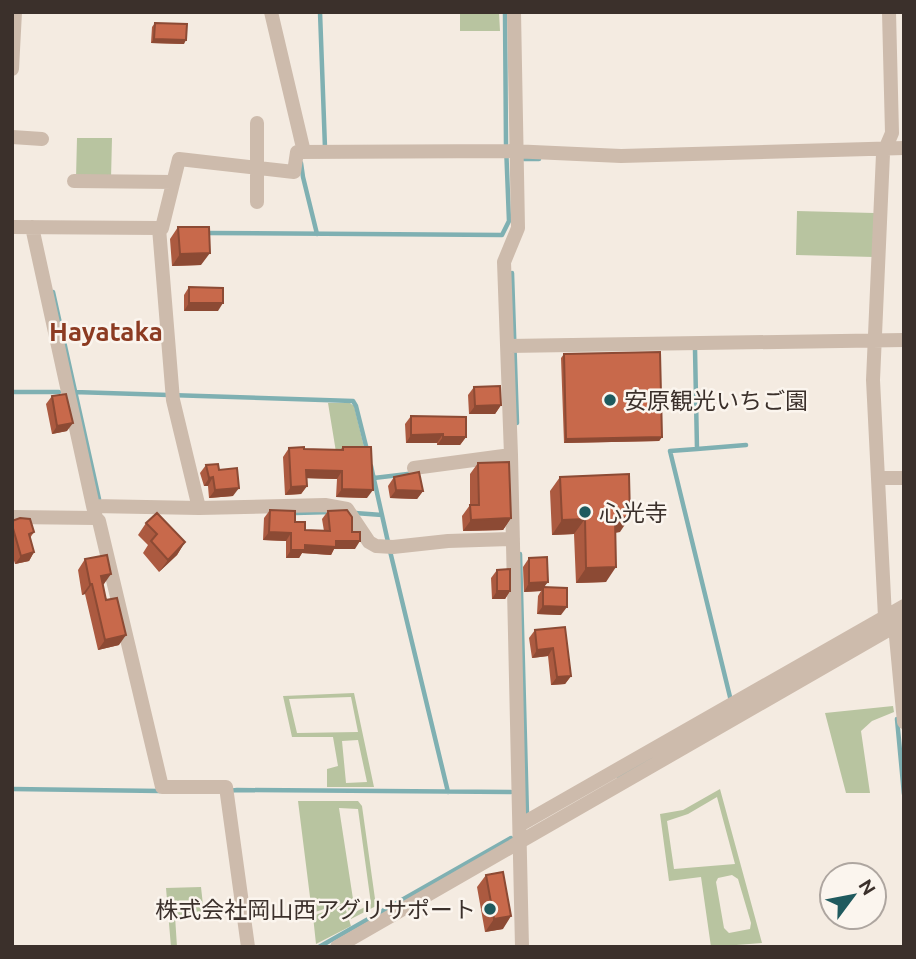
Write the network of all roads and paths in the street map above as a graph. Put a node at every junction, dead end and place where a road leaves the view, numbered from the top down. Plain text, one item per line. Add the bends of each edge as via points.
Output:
1 (15, 12) edge
2 (271, 12) edge
3 (514, 12) edge
4 (890, 12) edge
5 (12, 69) edge
6 (257, 123) dead end
7 (12, 137) edge
8 (42, 139) dead end
9 (904, 148) edge
10 (510, 151) junction
11 (884, 151) junction
12 (304, 152) junction
13 (257, 168) junction
14 (74, 181) dead end
15 (173, 182) junction
16 (257, 202) dead end
17 (12, 227) edge
18 (32, 231) junction
19 (159, 232) junction
20 (904, 340) edge
21 (876, 344) junction
22 (512, 346) junction
23 (511, 454) junction
24 (414, 468) dead end
25 (879, 478) junction
26 (904, 478) edge
27 (199, 508) junction
28 (95, 512) junction
29 (12, 517) edge
30 (513, 539) junction
31 (904, 606) edge
32 (889, 622) edge
33 (903, 696) edge
34 (904, 722) edge
35 (520, 825) junction
36 (520, 842) junction
37 (248, 947) edge
38 (337, 947) edge
39 (522, 947) edge

1 - 5 street
2 - 12 street
3 - 10 street
4 - 11 street via 892,133
6 - 13 street
7 - 8 street
9 - 11 street
10 - 11 street via 621,156
10 - 12 street
10 - 22 street via 518,228 504,262
11 - 21 street
12 - 13 street via 297,152 294,172
13 - 15 street via 179,159
13 - 16 street
14 - 15 street
15 - 19 street
17 - 18 street
18 - 19 street
18 - 28 street
19 - 27 street via 173,396
20 - 21 street
21 - 22 street
21 - 25 street via 873,380
22 - 23 street
23 - 24 street
23 - 30 street
25 - 26 street
25 - 32 street
27 - 28 street
27 - 30 street via 325,505 347,509 376,546
28 - 29 street
28 - 37 street via 162,787 226,787
30 - 35 street
31 - 32 street
32 - 33 street
32 - 35 street
32 - 36 street
33 - 34 street
35 - 36 street
36 - 38 street
36 - 39 street

